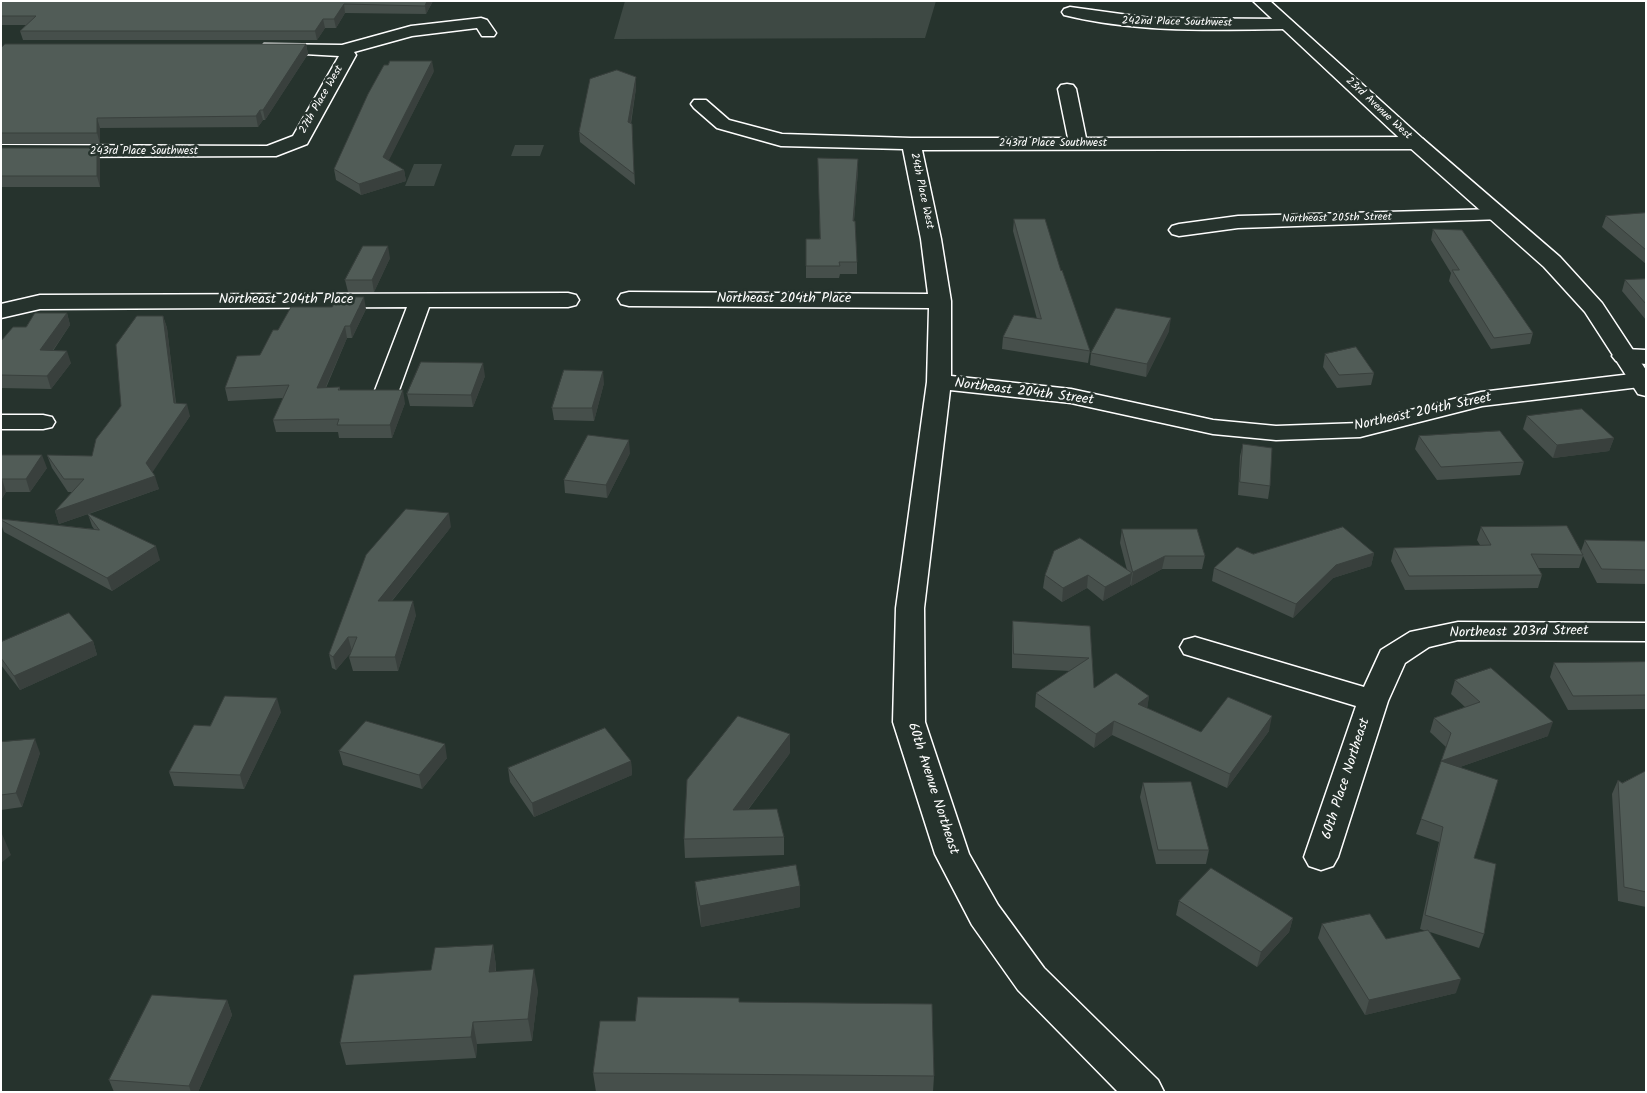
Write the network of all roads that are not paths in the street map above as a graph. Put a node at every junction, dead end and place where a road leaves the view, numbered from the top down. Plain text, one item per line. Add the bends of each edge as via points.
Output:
1 (1261, 1) edge
2 (1070, 12) dead end
3 (1286, 24) junction
4 (488, 33) dead end
5 (256, 47) edge
6 (342, 50) junction
7 (1067, 88) dead end
8 (700, 104) dead end
9 (1416, 143) junction
10 (911, 144) junction
11 (1078, 144) junction
12 (287, 146) joint
13 (1, 151) edge
14 (1496, 216) junction
15 (1179, 230) dead end
16 (931, 239) joint
17 (629, 299) dead end
18 (421, 300) junction
19 (568, 300) dead end
20 (940, 301) junction
21 (3, 310) edge
22 (1639, 370) edge
23 (939, 382) junction
24 (386, 393) edge
25 (1, 422) edge
26 (43, 422) dead end
27 (1646, 632) edge
28 (1195, 647) dead end
29 (1373, 701) junction
30 (1321, 857) dead end
31 (1144, 1092) edge

1 - 3 street, 23rd Avenue West
2 - 3 street, 242nd Place Southwest via 1124,22 1164,25
3 - 9 street, 23rd Avenue West
4 - 6 street via 481,23 411,32
5 - 6 street
6 - 12 street, 27th Place West via 348,55 300,140
7 - 11 street
8 - 10 street, 243rd Place Southwest via 723,124 781,140
9 - 11 street, 243rd Place Southwest
9 - 14 street, 23rd Avenue West
10 - 11 street, 243rd Place Southwest
10 - 16 street, 24th Place West
12 - 13 street, 243rd Place Southwest via 269,152
14 - 15 street, Northeast 205th Street via 1238,222
14 - 22 street, 23rd Avenue West via 1552,262 1572,283
16 - 20 street, 60th Avenue Northeast
17 - 20 street, Northeast 204th Place
18 - 19 street, Northeast 204th Place
18 - 21 street, Northeast 204th Place via 40,302
18 - 24 street
20 - 23 street, 60th Avenue Northeast
22 - 23 street, Northeast 204th Street via 1481,399 1360,430 1276,433 1212,427 1071,396
23 - 31 street, 60th Avenue Northeast via 910,608 909,722 952,854 985,915 1031,978
25 - 26 street
27 - 29 street, Northeast 203rd Street via 1458,631 1420,639 1392,657
28 - 29 street
29 - 30 street, 60th Place Northeast

